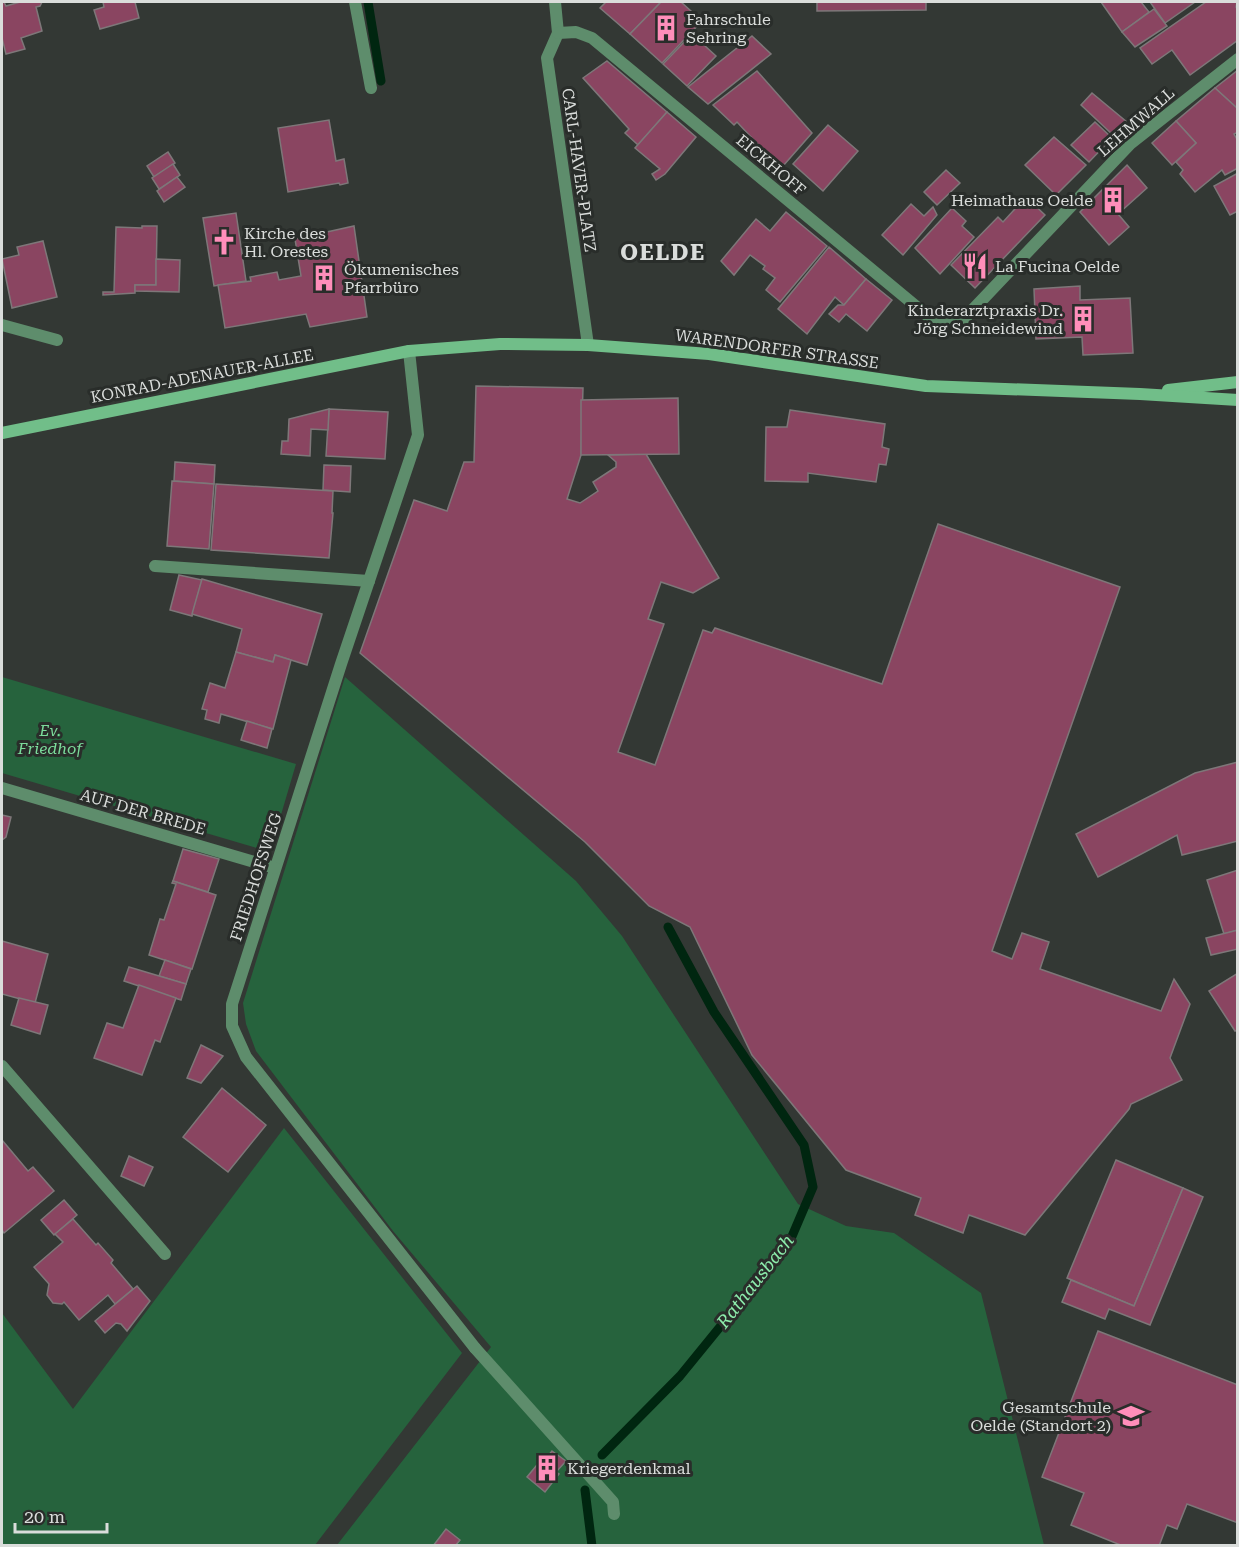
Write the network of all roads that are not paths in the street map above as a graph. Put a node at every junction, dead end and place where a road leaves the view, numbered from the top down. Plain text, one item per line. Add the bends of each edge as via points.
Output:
1 (355, 2) edge
2 (555, 2) edge
3 (558, 33) junction
4 (1238, 59) edge
5 (371, 88) dead end
6 (963, 320) joint
7 (2, 325) edge
8 (57, 340) dead end
9 (588, 345) junction
10 (409, 351) junction
11 (1238, 382) edge
12 (1140, 394) junction
13 (1238, 400) edge
14 (2, 433) edge
15 (155, 566) dead end
16 (369, 580) junction
17 (2, 788) edge
18 (275, 868) junction
19 (2, 1066) edge
20 (165, 1254) dead end
21 (614, 1508) dead end

1 - 5 street
2 - 3 street, CARL-HAVER-PLATZ
3 - 6 street, EICKHOFF via 576,32 592,38 935,322
3 - 9 street, CARL-HAVER-PLATZ via 547,58
4 - 6 street, LEHMWALL via 1130,144
7 - 8 street
9 - 10 main road, WARENDORFER STRASSE via 500,344
9 - 12 main road, WARENDORFER STRASSE via 709,354 926,386
10 - 14 main road, KONRAD-ADENAUER-ALLEE
10 - 16 street, FRIEDHOFSWEG via 418,435
11 - 12 main road, WARENDORFER STRASSE
12 - 13 main road, WARENDORFER STRASSE
15 - 16 street
16 - 18 street, FRIEDHOFSWEG
17 - 18 street, AUF DER BREDE
18 - 21 street, FRIEDHOFSWEG via 232,1004 232,1026 246,1057 475,1348
19 - 20 street

